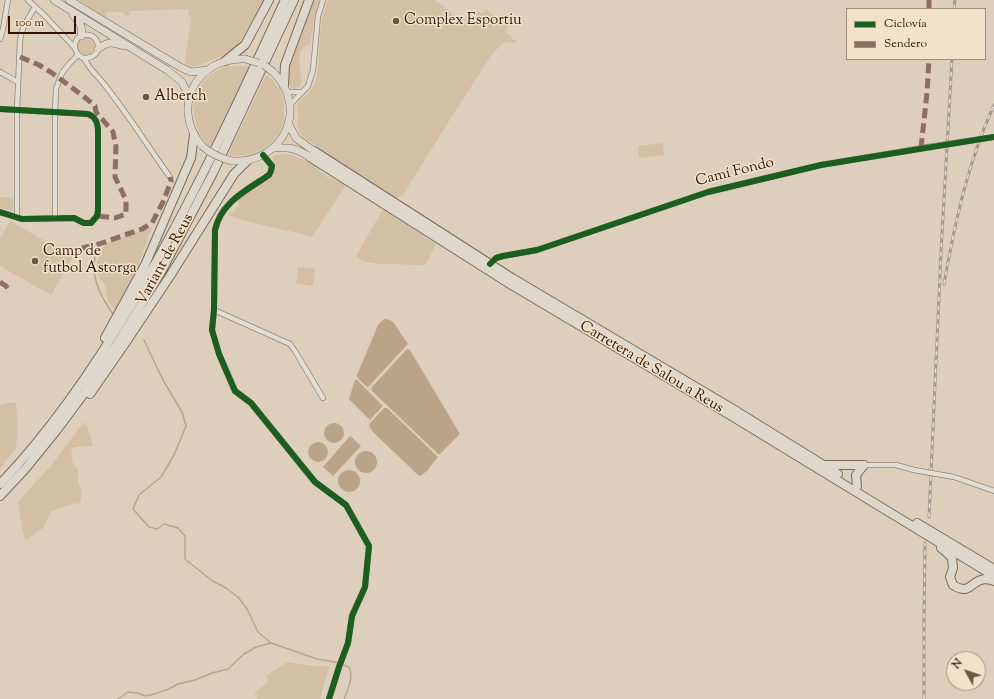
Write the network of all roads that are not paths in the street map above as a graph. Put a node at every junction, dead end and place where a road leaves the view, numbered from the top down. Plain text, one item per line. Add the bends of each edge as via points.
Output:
1 (8, 0) edge
2 (28, 0) edge
3 (70, 0) edge
4 (269, 0) edge
5 (285, 0) edge
6 (294, 0) edge
7 (309, 0) edge
8 (323, 0) edge
9 (56, 2) edge
10 (35, 7) junction
11 (64, 37) junction
12 (79, 37) junction
13 (0, 39) edge
14 (75, 48) junction
15 (98, 49) junction
16 (142, 54) junction
17 (78, 55) junction
18 (86, 58) junction
19 (225, 60) junction
20 (207, 70) junction
21 (0, 72) edge
22 (18, 82) junction
23 (285, 89) junction
24 (301, 92) junction
25 (189, 97) junction
26 (290, 105) junction
27 (0, 109) edge
28 (17, 110) junction
29 (55, 112) junction
30 (288, 123) junction
31 (194, 135) junction
32 (994, 137) edge
33 (274, 148) junction
34 (312, 154) junction
35 (263, 155) junction
36 (247, 161) junction
37 (170, 177) dead end
38 (0, 212) edge
39 (17, 217) junction
40 (56, 218) junction
41 (490, 264) junction
42 (214, 310) junction
43 (323, 398) dead end
44 (64, 421) junction
45 (19, 464) junction
46 (824, 465) junction
47 (864, 465) junction
48 (0, 484) edge
49 (857, 486) junction
50 (994, 491) edge
51 (0, 496) edge
52 (865, 497) junction
53 (933, 532) junction
54 (994, 565) edge
55 (994, 569) edge
56 (994, 576) edge
57 (994, 581) edge
58 (329, 699) edge

1 - 13 street
2 - 10 street
3 - 20 main road via 170,62 191,72
4 - 19 highway via 245,45
5 - 45 highway, Variant de Reus via 206,169 153,268 78,388
6 - 44 highway, Variant de Reus via 213,173 161,272 119,341
7 - 23 highway via 285,65
8 - 24 street via 318,16 313,70 308,86
9 - 12 main road via 81,24
9 - 16 main road
10 - 11 street
10 - 22 street via 22,29
11 - 12 street via 72,40
11 - 14 street
12 - 14 street via 75,42
12 - 15 street via 94,37 98,42
14 - 17 street
15 - 16 main road via 112,42
15 - 18 street via 93,56
16 - 25 main road via 182,82
17 - 18 street
17 - 29 street via 59,80
18 - 37 street via 91,70 115,99
19 - 20 main road
19 - 23 main road, bridge via 244,59 260,63 273,72
20 - 25 main road via 196,82
21 - 22 street
22 - 28 street
23 - 24 street
23 - 26 main road
24 - 26 street
25 - 31 main road via 188,118
26 - 30 main road
27 - 28 street
28 - 29 street
28 - 39 street
29 - 40 street
29 - 40 street via 88,114 98,123 97,216 91,222 74,218
30 - 33 main road
30 - 34 main road via 296,138
31 - 36 main road, bridge via 208,152 216,156 232,161
31 - 45 highway via 191,158 145,265 108,334
32 - 41 street, Camí Fondo, bridge via 821,165 708,192 537,250 496,258
33 - 34 main road via 284,147
33 - 35 main road
34 - 41 highway
34 - 52 highway, Carretera de Salou a Reus via 510,284
35 - 36 main road
35 - 42 street via 272,166 269,175 234,199 217,222
36 - 44 highway via 234,174 166,282 90,394 73,416
38 - 39 street
39 - 40 street
41 - 46 highway
42 - 43 street via 290,344
42 - 58 street via 212,330 235,391 251,403 315,482 346,505 369,546 365,587 352,616 348,643
44 - 51 highway, Variant de Reus
45 - 48 highway, Variant de Reus
46 - 47 highway
46 - 49 highway
47 - 49 highway via 856,475
47 - 50 street, bridge via 896,466 954,477
49 - 53 highway
52 - 56 highway, Carretera de Salou a Reus
52 - 57 highway via 868,504 945,551 952,558 953,568 950,577 953,585 966,589 985,579
53 - 54 highway via 940,532
53 - 55 highway

